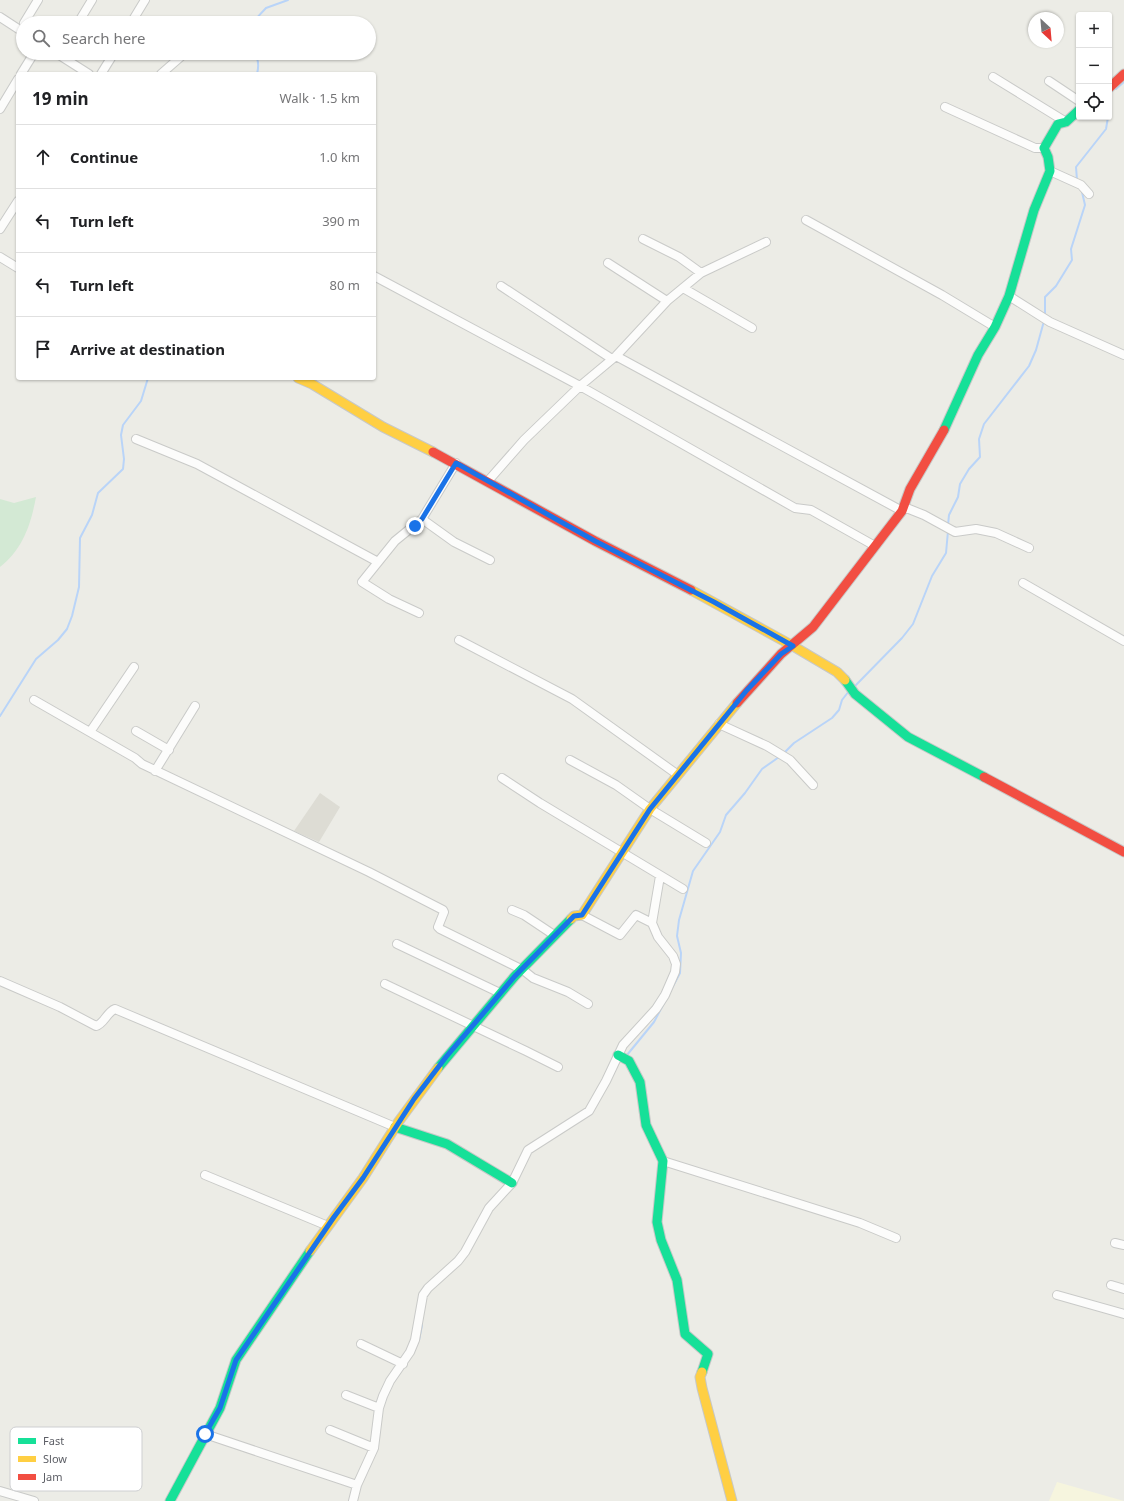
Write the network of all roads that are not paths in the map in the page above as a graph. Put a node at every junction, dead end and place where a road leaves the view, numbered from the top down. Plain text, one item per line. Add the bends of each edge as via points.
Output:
1 (38, 0) edge
2 (92, 0) edge
3 (145, 0) edge
4 (29, 16) edge
5 (82, 16) edge
6 (135, 16) edge
7 (0, 17) edge
8 (16, 25) edge
9 (30, 60) edge
10 (67, 60) edge
11 (110, 60) edge
12 (177, 60) edge
13 (22, 72) edge
14 (86, 72) edge
15 (102, 72) edge
16 (163, 72) edge
17 (1124, 74) edge
18 (993, 77) dead end
19 (1048, 81) dead end
20 (16, 82) edge
21 (1112, 85) edge
22 (1076, 99) edge
23 (945, 107) dead end
24 (0, 108) edge
25 (1076, 113) edge
26 (1066, 122) junction
27 (1044, 148) junction
28 (1050, 171) junction
29 (1088, 194) dead end
30 (16, 204) edge
31 (806, 220) dead end
32 (0, 229) edge
33 (643, 238) dead end
34 (766, 242) dead end
35 (0, 258) edge
36 (608, 264) dead end
37 (16, 267) edge
38 (701, 273) junction
39 (376, 277) edge
40 (501, 286) dead end
41 (683, 288) junction
42 (1009, 296) junction
43 (667, 301) junction
44 (995, 327) junction
45 (752, 328) dead end
46 (1124, 355) edge
47 (614, 357) junction
48 (301, 380) edge
49 (580, 386) junction
50 (136, 438) dead end
51 (456, 463) junction
52 (488, 481) junction
53 (903, 509) junction
54 (422, 519) junction
55 (875, 546) junction
56 (1029, 548) dead end
57 (490, 560) dead end
58 (378, 562) junction
59 (1023, 583) dead end
60 (419, 614) dead end
61 (459, 640) dead end
62 (1124, 641) edge
63 (793, 646) junction
64 (134, 667) dead end
65 (34, 700) dead end
66 (195, 706) dead end
67 (719, 724) junction
68 (136, 730) dead end
69 (90, 732) junction
70 (169, 750) junction
71 (570, 760) dead end
72 (155, 770) junction
73 (678, 775) junction
74 (502, 778) dead end
75 (813, 785) dead end
76 (650, 809) junction
77 (706, 843) dead end
78 (623, 852) junction
79 (1124, 852) edge
80 (660, 876) junction
81 (683, 888) dead end
82 (512, 910) dead end
83 (582, 915) junction
84 (652, 923) junction
85 (554, 935) junction
86 (397, 944) dead end
87 (523, 970) junction
88 (0, 981) edge
89 (385, 984) dead end
90 (500, 993) junction
91 (588, 1004) dead end
92 (474, 1026) junction
93 (618, 1054) junction
94 (558, 1067) dead end
95 (395, 1127) junction
96 (663, 1161) junction
97 (205, 1175) dead end
98 (512, 1183) junction
99 (328, 1226) junction
100 (896, 1238) dead end
101 (1116, 1242) dead end
102 (1124, 1246) edge
103 (1111, 1285) dead end
104 (1124, 1289) edge
105 (1057, 1294) dead end
106 (1124, 1314) edge
107 (361, 1344) dead end
108 (403, 1364) junction
109 (346, 1395) dead end
110 (379, 1408) junction
111 (330, 1430) dead end
112 (205, 1434) junction
113 (374, 1448) junction
114 (357, 1485) junction
115 (0, 1491) edge
116 (29, 1500) edge
117 (170, 1501) edge
118 (353, 1501) edge
119 (732, 1501) edge

1 - 4 street
2 - 5 street
3 - 6 street
7 - 8 street
9 - 13 street
10 - 14 street
11 - 15 street
12 - 16 street
17 - 21 street
18 - 26 street
19 - 22 street
20 - 24 street
23 - 27 street via 1035,148
25 - 26 street
26 - 27 street via 1058,124
27 - 28 street
28 - 29 street via 1078,184
28 - 42 street via 1034,210
30 - 32 street
31 - 44 street
33 - 38 street via 679,257
34 - 38 street
35 - 37 street
36 - 43 street
38 - 41 street
39 - 49 street
40 - 47 street
41 - 43 street
41 - 45 street
42 - 44 street
42 - 46 street via 1050,322
43 - 47 street
44 - 53 street via 978,354 940,440 910,488
47 - 49 street
47 - 53 street
48 - 51 street via 383,427
49 - 52 street via 524,440
49 - 55 street via 795,508 811,510
50 - 58 street via 197,464
51 - 52 street
51 - 54 street
52 - 63 street
53 - 55 street
53 - 56 street via 924,515 955,532 976,529 996,533
54 - 57 street via 454,542
54 - 58 street via 394,541
55 - 63 street via 813,627
58 - 60 street via 363,583
59 - 62 street
61 - 73 street via 572,699
63 - 67 street via 767,668
63 - 79 street via 837,672 855,694 908,737
64 - 69 street
65 - 69 street
66 - 70 street
67 - 73 street
67 - 75 street via 790,760
68 - 70 street
69 - 72 street
70 - 72 street
71 - 76 street via 616,785
72 - 87 street via 443,910 438,928
73 - 76 street
74 - 78 street
76 - 77 street
76 - 78 street
78 - 80 street
78 - 83 street
80 - 81 street
80 - 84 street
82 - 85 street via 524,914
83 - 84 street via 620,935 636,915
83 - 85 street via 574,916
84 - 93 street via 658,937 673,956 675,972 656,1009
85 - 87 street
86 - 90 street
87 - 90 street
87 - 91 street via 533,978 568,992
88 - 95 street via 96,1026 115,1009
89 - 92 street
90 - 92 street
92 - 94 street
92 - 95 street via 446,1057
93 - 96 street via 629,1061 640,1082 646,1125
93 - 98 street via 589,1111 528,1150
95 - 98 street via 447,1144
95 - 99 street via 363,1178
96 - 100 street via 860,1223
96 - 119 street via 657,1222 661,1240 677,1280 685,1334 708,1354 700,1378
97 - 99 street
98 - 108 street via 489,1208 458,1261 423,1295 417,1332
99 - 112 street via 236,1360 220,1408
101 - 102 street
103 - 104 street
105 - 106 street
107 - 108 street
108 - 110 street via 390,1381
109 - 110 street
110 - 113 street
111 - 113 street
112 - 114 street
112 - 117 street
113 - 114 street
114 - 118 street
115 - 116 street

